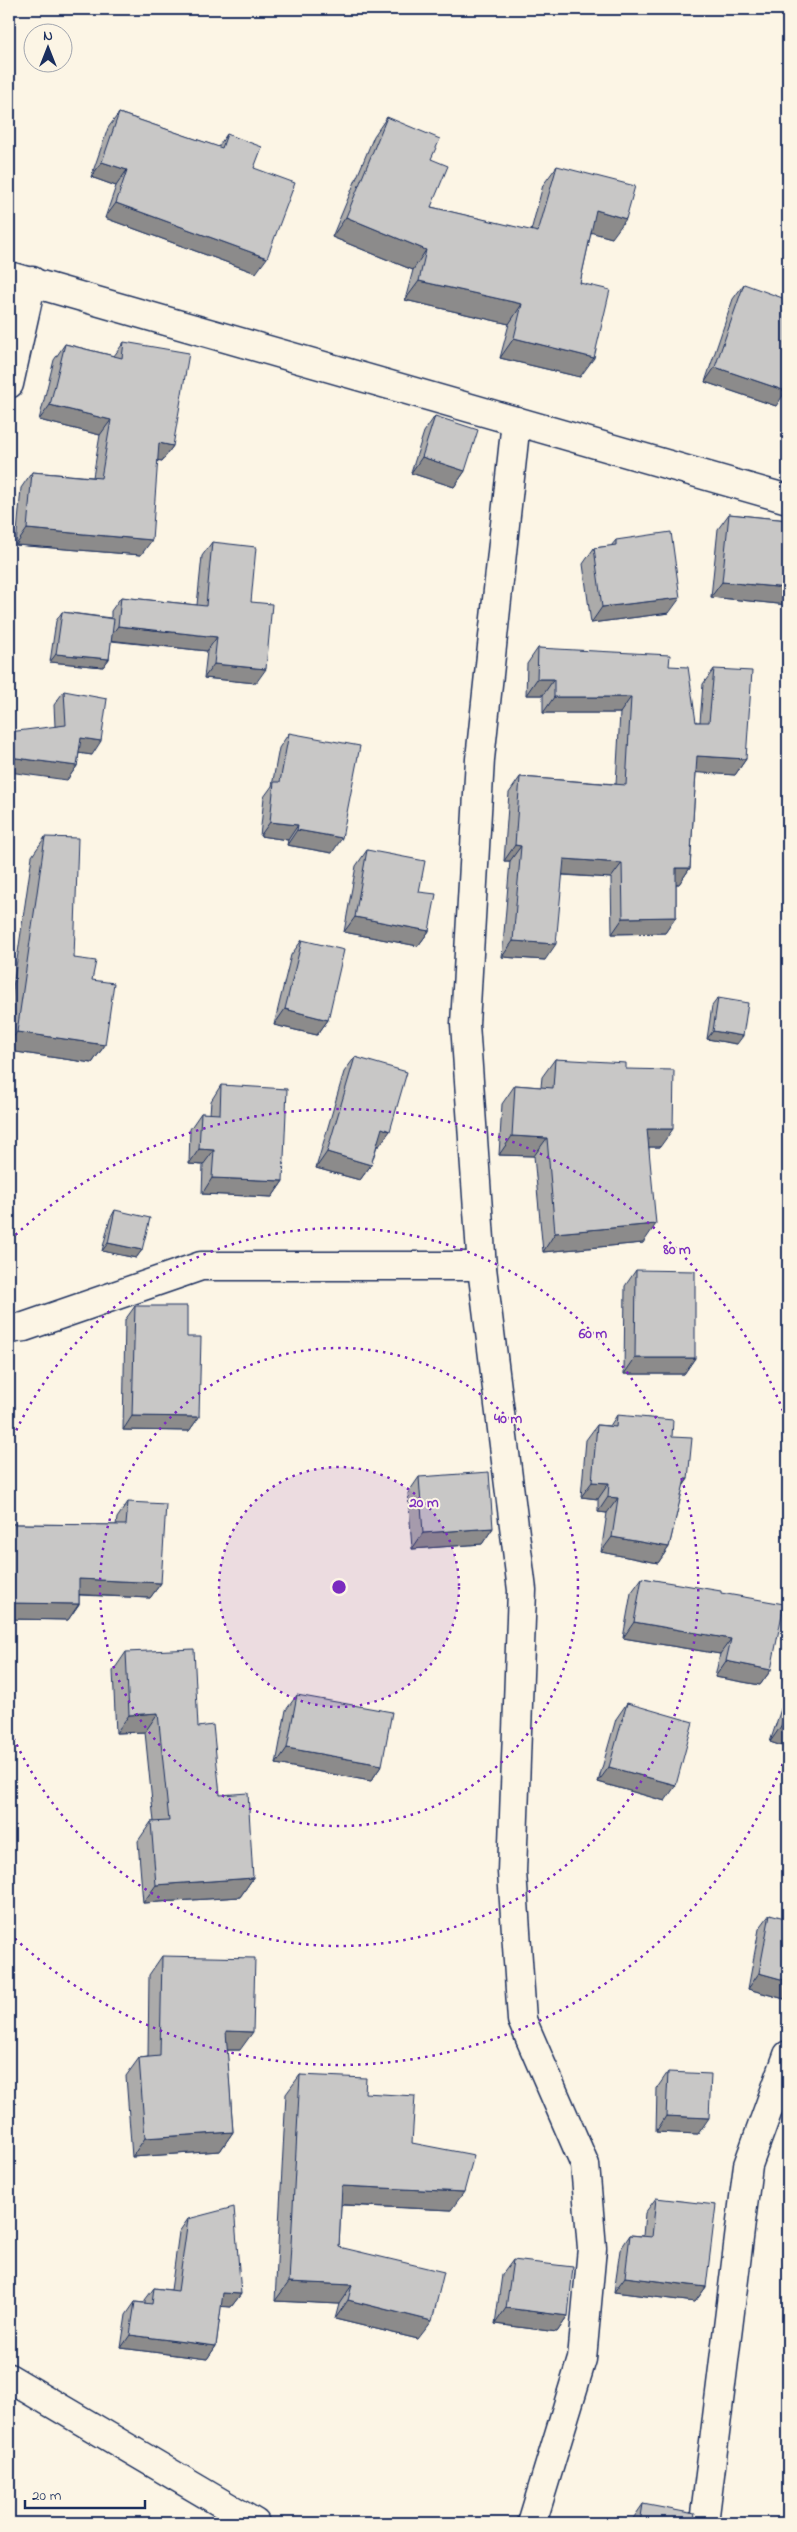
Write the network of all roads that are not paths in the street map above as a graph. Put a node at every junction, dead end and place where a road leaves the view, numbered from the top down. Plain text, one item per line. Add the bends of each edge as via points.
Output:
1 (20, 278) edge
2 (9, 384) edge
3 (516, 421) junction
4 (788, 500) edge
5 (482, 1266) junction
6 (9, 1330) edge
7 (788, 2055) edge
8 (9, 2378) edge
9 (255, 2523) edge
10 (532, 2523) edge
11 (704, 2523) edge

1 - 2 street
1 - 3 street
3 - 4 street
3 - 5 street via 480,759 465,1024
5 - 6 street via 201,1266
5 - 10 street via 522,1590 512,1872 522,2020 585,2166 592,2248 582,2359
7 - 11 street via 748,2165
8 - 9 street

